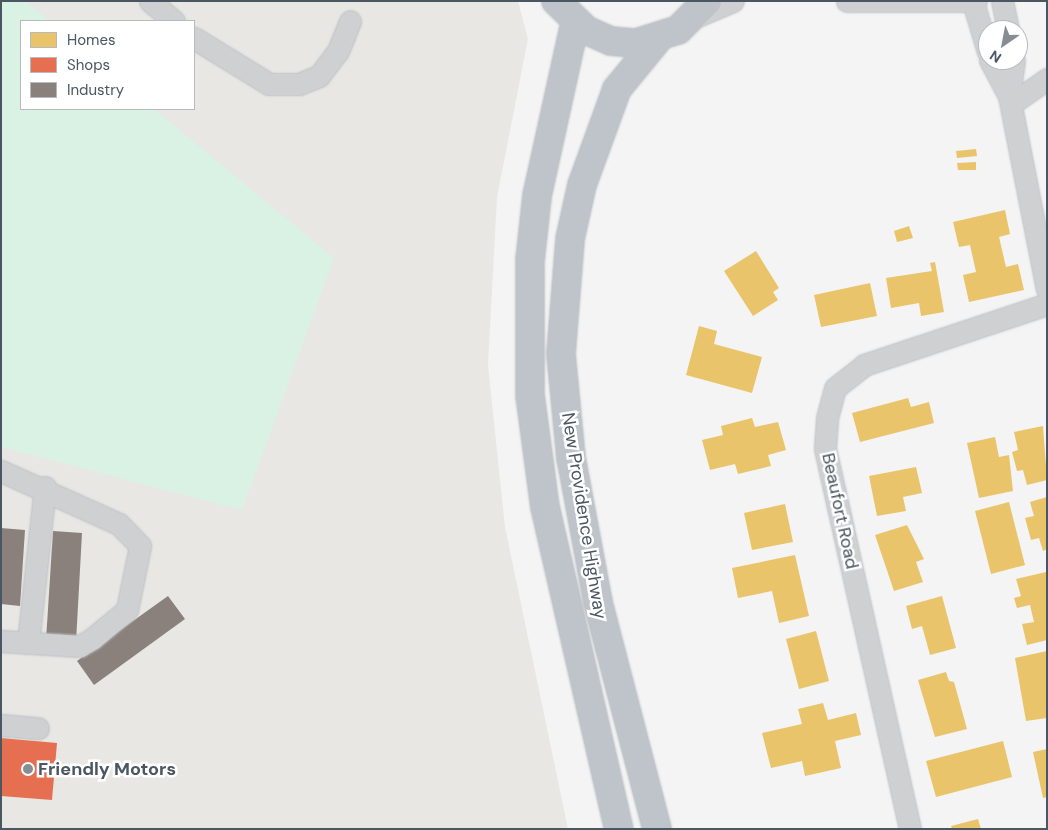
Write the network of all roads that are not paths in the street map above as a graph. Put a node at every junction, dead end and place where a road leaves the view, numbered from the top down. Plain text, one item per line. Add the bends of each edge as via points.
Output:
1 (150, 1) edge
2 (556, 1) edge
3 (733, 1) edge
4 (847, 1) edge
5 (974, 1) edge
6 (1002, 1) edge
7 (701, 9) edge
8 (173, 20) edge
9 (979, 20) edge
10 (1006, 20) edge
11 (350, 21) dead end
12 (575, 23) junction
13 (195, 39) edge
14 (658, 39) junction
15 (995, 70) edge
16 (1013, 70) edge
17 (1047, 79) edge
18 (1010, 100) junction
19 (1047, 289) edge
20 (1047, 304) edge
21 (1, 471) edge
22 (44, 488) junction
23 (1, 641) edge
24 (28, 643) junction
25 (1, 725) edge
26 (38, 728) dead end
27 (619, 829) edge
28 (657, 829) edge
29 (910, 829) edge

1 - 8 street
2 - 12 highway
3 - 7 street
4 - 5 street
5 - 9 street
6 - 10 street
7 - 14 highway
11 - 13 street via 338,51 319,76 299,84 270,84
12 - 14 highway via 611,41
12 - 27 highway, New Providence Highway via 536,205 530,270 530,394 545,508
14 - 28 highway, New Providence Highway via 616,89 582,184 570,239 561,354 571,458 598,602
15 - 18 street
16 - 18 street
17 - 18 street
18 - 19 street
20 - 29 street, Beaufort Road via 864,366 835,388 827,418 825,448
21 - 22 street
22 - 24 street
22 - 24 street via 119,524 135,535 140,546 127,610 80,646
23 - 24 street
25 - 26 street

